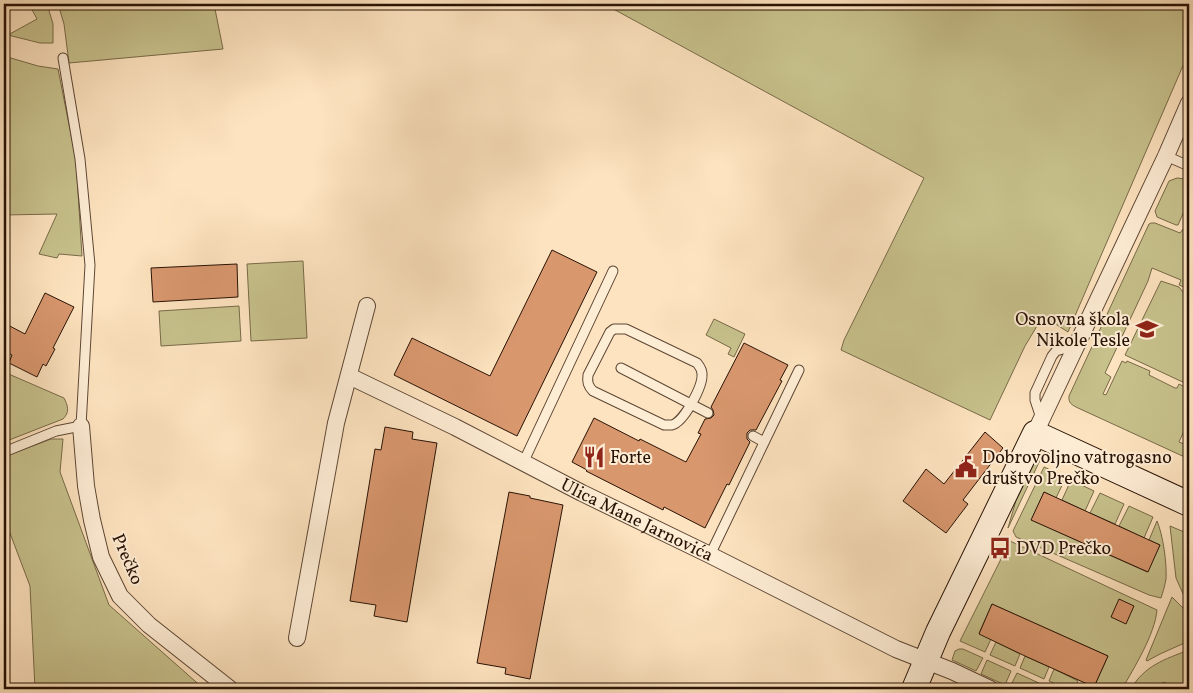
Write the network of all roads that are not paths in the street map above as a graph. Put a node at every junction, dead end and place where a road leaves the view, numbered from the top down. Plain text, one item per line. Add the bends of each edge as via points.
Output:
1 (63, 58) dead end
2 (1189, 103) edge
3 (1166, 156) junction
4 (1189, 166) edge
5 (614, 271) dead end
6 (367, 306) dead end
7 (620, 368) dead end
8 (799, 370) dead end
9 (349, 376) junction
10 (691, 404) junction
11 (708, 413) dead end
12 (81, 426) junction
13 (1038, 427) junction
14 (753, 436) dead end
15 (764, 442) junction
16 (4, 452) edge
17 (523, 463) junction
18 (1189, 504) edge
19 (710, 555) junction
20 (297, 638) dead end
21 (927, 661) junction
22 (230, 689) edge
23 (914, 689) edge
24 (990, 689) edge

1 - 12 lane via 80,159 90,264
2 - 3 street
3 - 4 lane
3 - 13 street
5 - 17 lane
6 - 9 street
7 - 10 lane
8 - 15 lane
9 - 17 street, Ulica Mane Jarnovića
9 - 20 street via 336,424
10 - 10 lane via 702,382 702,369 697,363 626,329 610,332 588,375 587,382 594,391 664,425 678,422
10 - 11 lane
12 - 16 lane via 56,431
12 - 22 street, Prečko via 92,520 101,557 120,596 149,625
13 - 18 street
13 - 21 street
14 - 15 lane
15 - 19 lane
17 - 19 street, Ulica Mane Jarnovića
19 - 21 street, Ulica Mane Jarnovića via 896,649
21 - 23 street
21 - 24 street, Ulica Mane Jarnovića

